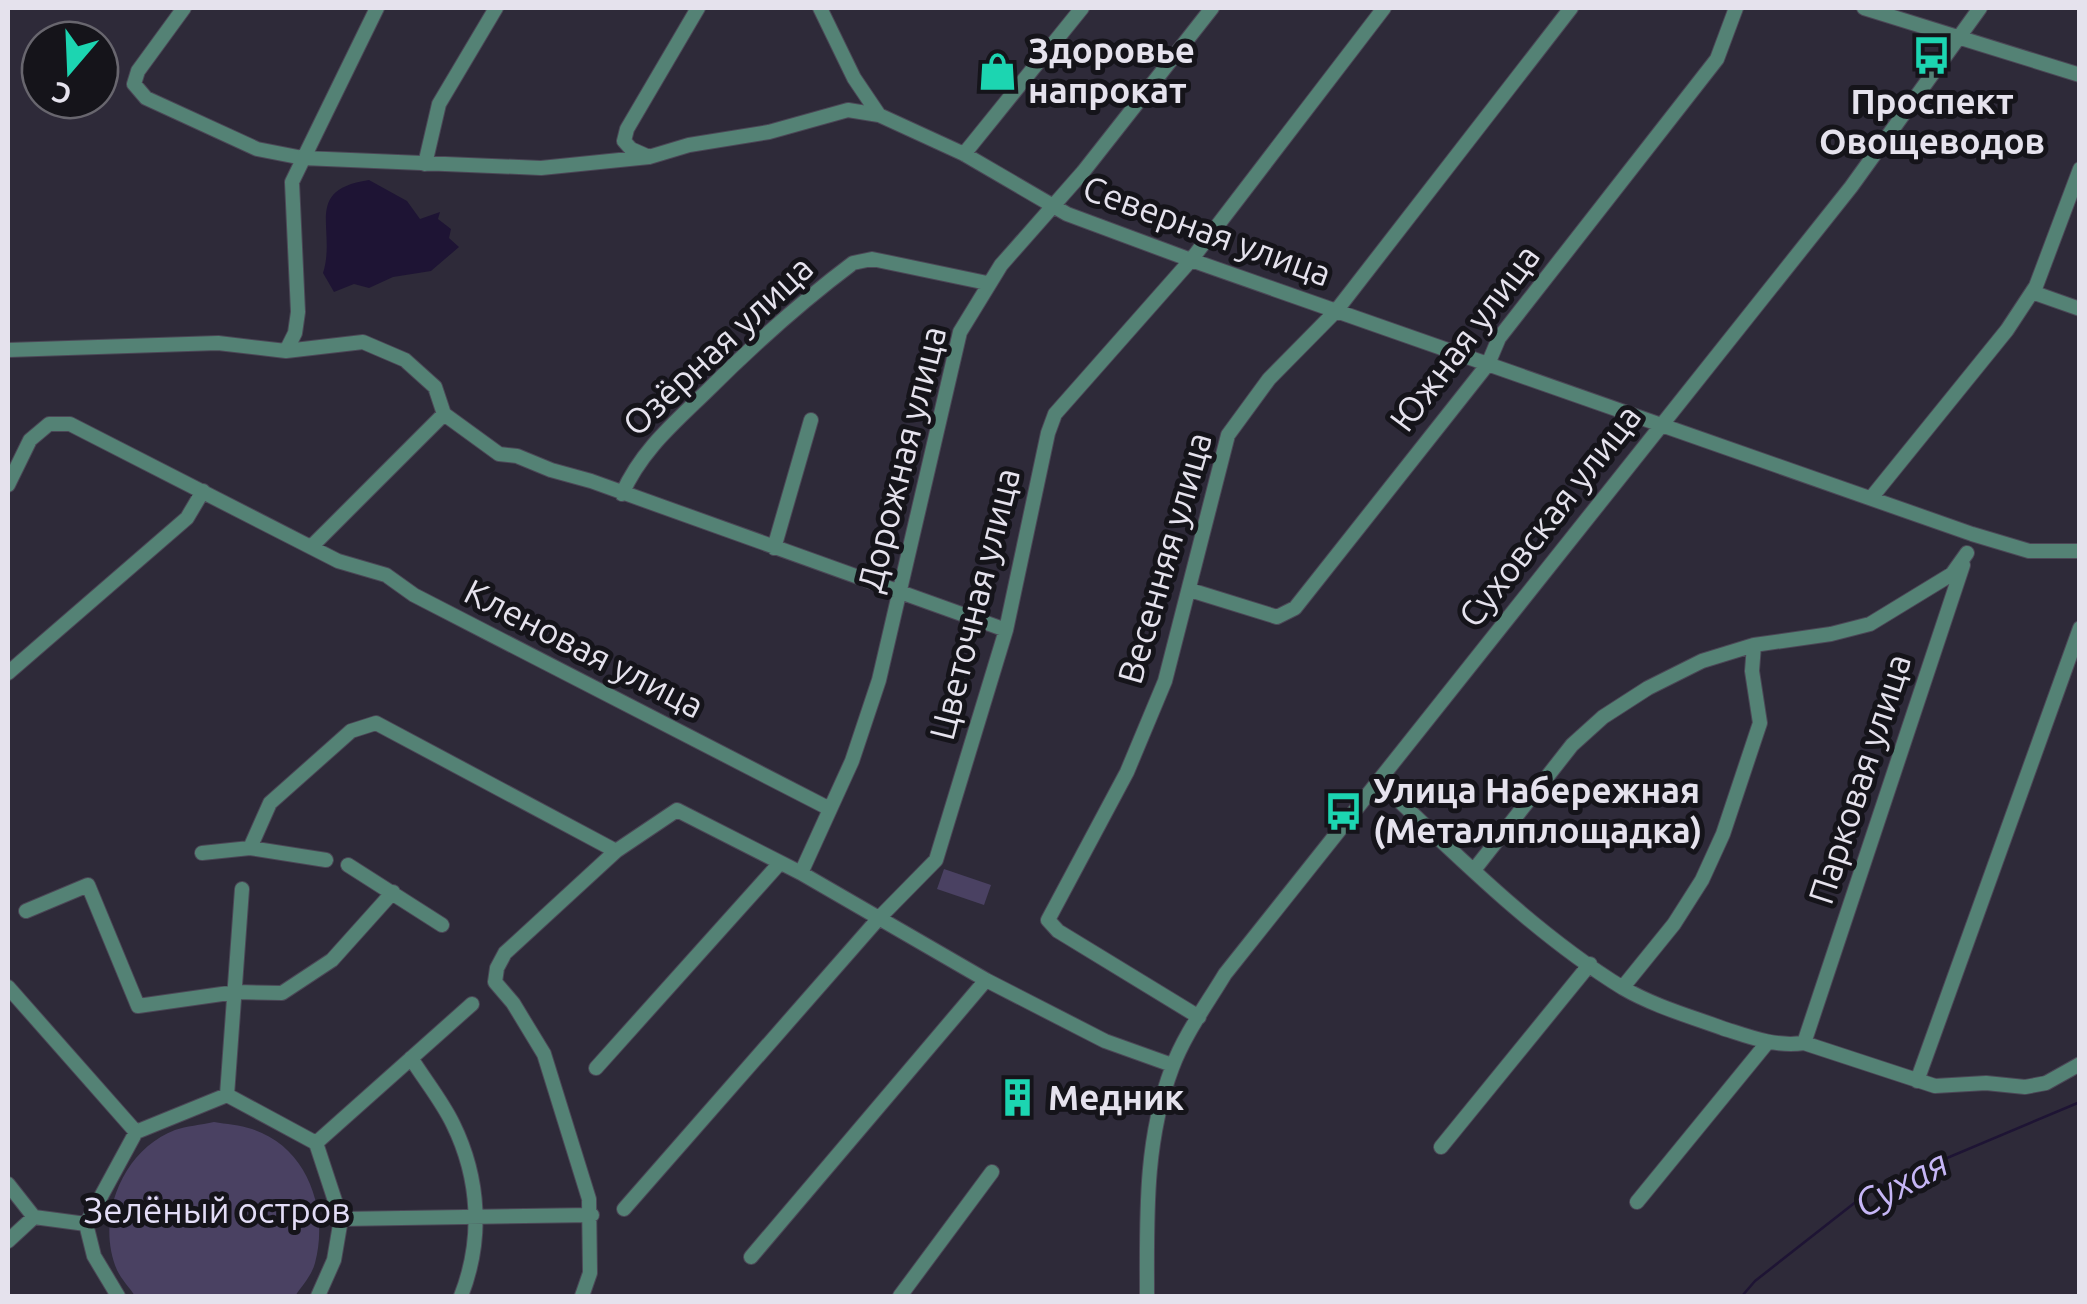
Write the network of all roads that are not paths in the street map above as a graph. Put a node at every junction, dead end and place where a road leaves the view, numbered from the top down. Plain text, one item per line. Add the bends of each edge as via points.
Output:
1 (184, 8) edge
2 (377, 8) edge
3 (496, 8) edge
4 (698, 8) edge
5 (820, 8) edge
6 (1082, 8) edge
7 (1212, 8) edge
8 (1384, 8) edge
9 (1571, 8) edge
10 (1736, 8) edge
11 (1864, 8) edge
12 (1980, 8) edge
13 (1957, 38) junction
14 (2080, 74) edge
15 (878, 115) junction
16 (964, 154) junction
17 (650, 157) junction
18 (303, 158) junction
19 (425, 164) junction
20 (2080, 168) edge
21 (1054, 205) junction
22 (1191, 260) junction
23 (988, 283) junction
24 (2032, 292) junction
25 (2080, 309) edge
26 (1336, 311) junction
27 (8, 350) edge
28 (286, 351) junction
29 (1488, 364) junction
30 (444, 414) junction
31 (811, 420) dead end
32 (1660, 426) junction
33 (8, 485) edge
34 (203, 491) junction
35 (622, 494) junction
36 (1871, 498) junction
37 (1972, 534) junction
38 (311, 547) junction
39 (774, 548) junction
40 (2080, 551) edge
41 (1967, 554) junction
42 (900, 590) junction
43 (1190, 590) junction
44 (2080, 628) edge
45 (1006, 630) junction
46 (1754, 644) junction
47 (8, 673) edge
48 (1378, 781) junction
49 (830, 809) junction
50 (250, 848) junction
51 (616, 851) junction
52 (202, 853) dead end
53 (326, 860) dead end
54 (779, 864) junction
55 (348, 866) dead end
56 (1474, 870) junction
57 (800, 873) junction
58 (242, 890) dead end
59 (393, 892) junction
60 (26, 911) dead end
61 (879, 918) junction
62 (442, 925) dead end
63 (1590, 964) junction
64 (986, 980) junction
65 (8, 987) edge
66 (1623, 988) junction
67 (236, 992) junction
68 (472, 1004) dead end
69 (1199, 1017) junction
70 (1767, 1043) junction
71 (1804, 1044) junction
72 (410, 1058) junction
73 (2080, 1064) edge
74 (1172, 1065) junction
75 (596, 1068) dead end
76 (1917, 1081) junction
77 (227, 1094) junction
78 (136, 1132) junction
79 (316, 1143) junction
80 (1441, 1147) dead end
81 (992, 1172) dead end
82 (8, 1184) edge
83 (1637, 1202) dead end
84 (624, 1209) dead end
85 (592, 1215) junction
86 (478, 1216) junction
87 (34, 1218) junction
88 (341, 1219) junction
89 (86, 1224) junction
90 (8, 1241) edge
91 (751, 1258) dead end
92 (118, 1296) edge
93 (318, 1296) edge
94 (461, 1296) edge
95 (582, 1296) edge
96 (900, 1296) edge
97 (1146, 1296) edge

1 - 18 street, Северная улица via 134,84 146,98 202,126 257,149
2 - 18 street
3 - 19 street via 439,104
4 - 17 street via 627,128 624,141
5 - 15 street
6 - 16 street
7 - 21 street, Дорожная улица
8 - 22 street, Цветочная улица
9 - 26 street, Весенняя улица
10 - 29 street, Южная улица via 1717,59 1499,338
11 - 13 street
12 - 13 street, Суховская улица
13 - 14 street
13 - 32 street, Суховская улица via 1851,187
15 - 16 street, Северная улица
15 - 17 street, Северная улица via 848,110
16 - 21 street, Северная улица
17 - 19 street, Северная улица via 541,168
18 - 19 street, Северная улица
18 - 28 street via 292,182 298,312
20 - 24 street
21 - 22 street, Северная улица
21 - 23 street, Дорожная улица
22 - 26 street, Северная улица
22 - 45 street, Цветочная улица via 1056,414
23 - 35 street, Озёрная улица via 872,259 853,262 652,444
23 - 42 street, Дорожная улица via 960,332
24 - 25 street
24 - 36 street
26 - 29 street, Северная улица
26 - 43 street, Весенняя улица via 1268,379 1228,435
27 - 28 street via 218,343
28 - 30 street via 362,342 406,360 434,387
29 - 32 street, Северная улица
29 - 43 street, Южная улица via 1295,608 1277,616
30 - 35 street via 499,454
30 - 38 street
31 - 39 street
32 - 36 street, Северная улица
32 - 48 street, Суховская улица
33 - 34 street, Кленовая улица via 30,440 48,424 70,424
34 - 38 street, Кленовая улица
34 - 47 street via 187,518
35 - 39 street
36 - 37 street, Северная улица
37 - 40 street, Северная улица via 2029,551
37 - 41 street, Парковая улица
38 - 49 street, Кленовая улица via 386,575
39 - 42 street
41 - 46 street via 1952,574 1870,624
41 - 71 street, Парковая улица
42 - 45 street
42 - 49 street, Дорожная улица via 852,762
43 - 69 street, Весенняя улица via 1165,681 1134,754 1048,920
44 - 76 street
45 - 61 street, Цветочная улица via 936,860
46 - 56 street via 1702,661 1603,717 1572,745
46 - 66 street via 1760,723 1724,834 1683,909
48 - 56 street
48 - 69 street, Суховская улица via 1225,974
49 - 57 street, Дорожная улица
50 - 51 street via 270,803 351,731 376,723
50 - 52 street
50 - 53 street
51 - 54 street via 677,810
51 - 85 street via 505,953 495,982 544,1054
54 - 57 street
54 - 75 street
55 - 59 street
56 - 63 street
57 - 61 street
58 - 67 street
59 - 62 street
59 - 67 street via 332,960 282,994
60 - 67 street via 88,885 138,1006
61 - 64 street
61 - 84 street, Цветочная улица
63 - 66 street
63 - 80 street
64 - 74 street via 1105,1041
64 - 91 street
65 - 78 street
66 - 70 street
67 - 77 street
68 - 72 street
69 - 74 street, Суховская улица
70 - 71 street
70 - 83 street
71 - 76 street
72 - 79 street
72 - 86 street via 454,1124
73 - 76 street via 2046,1084 2025,1087
74 - 97 street, Суховская улица via 1149,1162
77 - 78 street
77 - 79 street
78 - 89 street
79 - 88 street
81 - 96 street
82 - 87 street
85 - 86 street
85 - 95 street via 590,1273
86 - 88 street
86 - 94 street
87 - 89 street
87 - 90 street
88 - 93 street via 334,1260
89 - 92 street via 94,1256

